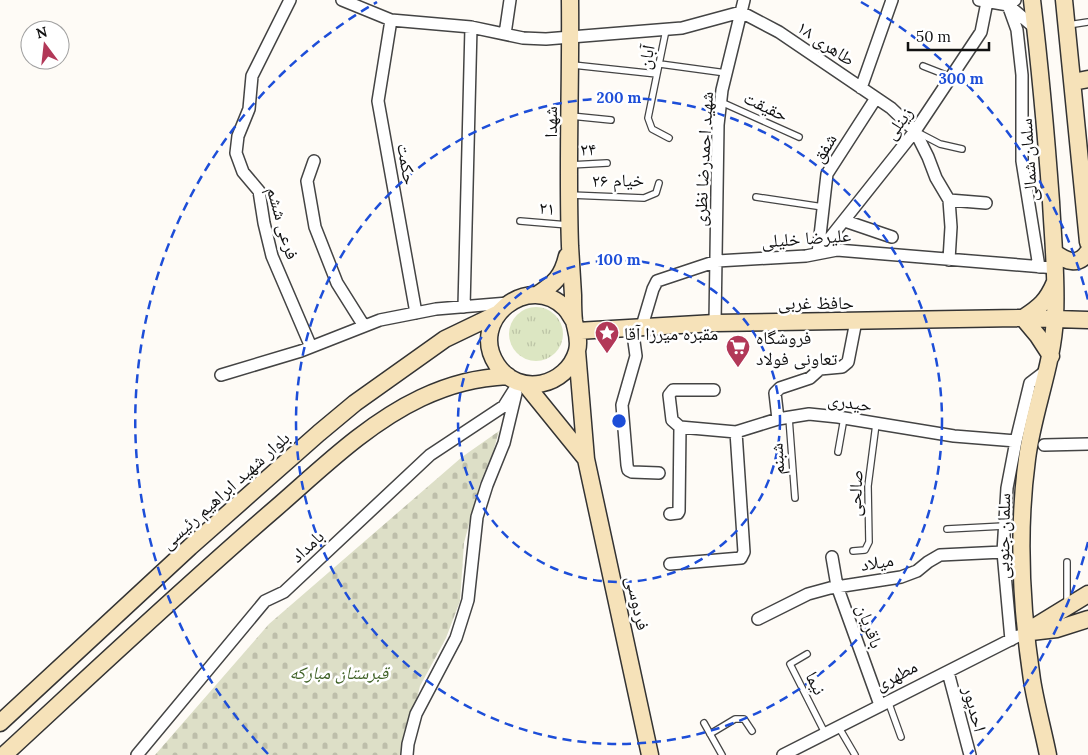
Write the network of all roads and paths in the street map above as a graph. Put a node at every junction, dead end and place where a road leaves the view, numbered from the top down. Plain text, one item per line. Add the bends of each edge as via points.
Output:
1 (290, 0) edge
2 (342, 0) edge
3 (510, 0) edge
4 (570, 0) edge
5 (744, 0) edge
6 (892, 0) edge
7 (1032, 0) edge
8 (1064, 0) edge
9 (983, 1) edge
10 (1012, 3) edge
11 (741, 12) junction
12 (391, 20) junction
13 (1088, 22) edge
14 (1066, 25) junction
15 (471, 27) junction
16 (1035, 28) junction
17 (666, 30) junction
18 (504, 34) junction
19 (571, 37) junction
20 (660, 64) junction
21 (570, 65) junction
22 (923, 66) dead end
23 (726, 73) junction
24 (657, 74) junction
25 (951, 77) junction
26 (1080, 80) edge
27 (861, 88) junction
28 (876, 98) junction
29 (721, 102) junction
30 (570, 116) junction
31 (611, 120) dead end
32 (915, 131) junction
33 (669, 138) dead end
34 (799, 138) dead end
35 (962, 149) dead end
36 (314, 161) dead end
37 (607, 164) dead end
38 (570, 165) junction
39 (659, 183) dead end
40 (570, 195) junction
41 (756, 197) dead end
42 (949, 200) junction
43 (986, 203) dead end
44 (823, 207) junction
45 (520, 220) dead end
46 (844, 221) junction
47 (570, 225) junction
48 (892, 237) dead end
49 (1088, 242) edge
50 (570, 244) junction
51 (1088, 252) edge
52 (818, 253) junction
53 (949, 260) junction
54 (717, 261) junction
55 (1039, 267) junction
56 (1056, 267) junction
57 (537, 295) junction
58 (464, 307) junction
59 (503, 308) junction
60 (416, 313) junction
61 (1023, 318) junction
62 (1055, 318) junction
63 (1088, 320) edge
64 (716, 322) junction
65 (856, 322) junction
66 (364, 326) junction
67 (576, 326) junction
68 (637, 327) junction
69 (311, 347) junction
70 (577, 351) junction
71 (1049, 363) junction
72 (221, 375) dead end
73 (518, 381) junction
74 (714, 390) dead end
75 (844, 418) junction
76 (784, 419) junction
77 (876, 424) junction
78 (680, 427) junction
79 (736, 432) junction
80 (1016, 441) junction
81 (1088, 444) edge
82 (1044, 445) dead end
83 (838, 452) dead end
84 (586, 459) junction
85 (659, 473) dead end
86 (796, 498) dead end
87 (670, 514) dead end
88 (1004, 526) junction
89 (947, 529) dead end
90 (853, 551) dead end
91 (1003, 552) junction
92 (832, 557) dead end
93 (1067, 562) dead end
94 (670, 564) dead end
95 (837, 586) junction
96 (1088, 594) edge
97 (1067, 606) junction
98 (758, 619) dead end
99 (1088, 619) edge
100 (1026, 632) junction
101 (1011, 640) junction
102 (807, 654) dead end
103 (948, 672) junction
104 (884, 703) junction
105 (0, 723) edge
106 (704, 723) dead end
107 (838, 726) junction
108 (752, 731) dead end
109 (825, 733) junction
110 (710, 734) junction
111 (901, 737) dead end
112 (800, 751) edge
113 (4, 755) edge
114 (137, 755) edge
115 (407, 755) edge
116 (650, 755) edge
117 (722, 755) edge
118 (783, 755) edge
119 (855, 755) edge
120 (970, 755) edge
121 (1048, 755) edge

1 - 69 street, فرعی ششم via 252,76 249,109 238,136 236,153 243,172 259,191 272,256
2 - 12 street
3 - 18 street
4 - 19 main road, شهدا
5 - 11 street, شهید احمدرضا نظری
6 - 27 street
7 - 16 main road, سلمان شمالی
8 - 14 main road
9 - 10 street
9 - 25 street, زینلی via 981,32
10 - 16 street
10 - 55 street via 1022,75 1022,161
11 - 17 street
11 - 23 street, شهید احمدرضا نظری
11 - 27 street, طاهری ۱۸ via 779,32
12 - 15 street
12 - 60 street, حکمت via 378,101
13 - 14 lane
14 - 26 main road
15 - 18 street
15 - 58 street
16 - 56 main road, سلمان شمالی
17 - 19 street
17 - 20 lane, آبان
18 - 19 street via 523,38
19 - 21 main road, شهدا
20 - 23 lane
20 - 24 lane, آبان
21 - 24 lane
21 - 30 main road, شهدا
22 - 25 lane
23 - 29 street, شهید احمدرضا نظری
24 - 33 lane, آبان via 648,118 652,129
25 - 32 street, زینلی
26 - 49 main road
27 - 28 street, طاهری ۱۸
28 - 32 street, طاهری ۱۸
28 - 44 street, شفق via 827,174
29 - 34 lane, حقیقت
29 - 54 street, شهید احمدرضا نظری
30 - 31 lane
30 - 38 main road, شهدا
32 - 35 lane via 940,144
32 - 42 street, طاهری ۱۸
32 - 46 street, زینلی
36 - 66 street via 307,181 315,227 337,282
37 - 38 lane, ۲۴
38 - 40 main road, شهدا
39 - 40 lane, خیام ۲۶ via 656,193 644,198
40 - 47 main road, شهدا
41 - 44 lane
42 - 43 street
42 - 53 street, طاهری ۱۸
44 - 52 street, شفق
45 - 47 lane, ۲۱
46 - 48 street
46 - 52 street, زینلی
47 - 50 main road, شهدا
50 - 57 main road via 564,271 553,285
50 - 67 main road
51 - 56 main road via 1080,260
52 - 53 street, علیرضا خلیلی via 837,250
52 - 54 street, علیرضا خلیلی
53 - 55 street, علیرضا خلیلی
54 - 64 street, شهید احمدرضا نظری
54 - 68 street, علیرضا خلیلی via 657,281
55 - 56 street, علیرضا خلیلی
56 - 61 main road via 1050,294 1042,306
56 - 62 main road, سلمان شمالی
57 - 59 main road via 522,297
57 - 67 main road via 552,299 565,308
58 - 59 street
58 - 60 street
59 - 73 main road via 491,326 491,354 498,367
59 - 105 main road, بلوار شهید ابراهیم رئیسی via 445,339 333,421 190,547
60 - 66 street
61 - 62 main road, حافظ غربی
61 - 65 main road, حافظ غربی
61 - 71 main road via 1038,336
62 - 63 main road, حافظ غربی
62 - 71 main road, سلمان جنوبی
64 - 65 main road, حافظ غربی
64 - 68 main road, حافظ غربی
65 - 76 street via 848,362 842,367 820,369 810,378 775,392
66 - 69 street
67 - 68 main road, حافظ غربی
67 - 70 main road
68 - 85 street via 636,356 622,405 628,470
69 - 72 street
70 - 73 main road via 560,376 536,385
70 - 84 main road, فردوسی
71 - 80 street via 1030,383
71 - 100 main road, سلمان جنوبی via 1029,444 1021,519
73 - 84 main road
73 - 113 main road via 482,378 453,385 420,398 384,419 219,556
73 - 114 street, بامداد via 504,406 430,455 284,592 265,601
73 - 115 street via 504,443 478,517 468,600 456,638 416,714
74 - 78 street via 670,392 672,420
75 - 76 street, حیدری via 809,414
75 - 77 street, حیدری
75 - 83 lane
76 - 79 street, حیدری
76 - 86 lane, شبنم
77 - 80 street, حیدری via 954,436
77 - 90 lane, صالحی via 868,486 869,542 865,550
78 - 79 street, حیدری
78 - 87 street via 679,511
79 - 94 street via 744,552 741,558
80 - 88 street
81 - 82 street
84 - 116 main road, فردوسی
88 - 89 lane
88 - 91 street
91 - 95 street, میلاد via 940,555 917,571 901,577
91 - 101 street
92 - 95 street, باقریان
93 - 97 lane
95 - 98 street, میلاد via 808,594
95 - 104 street, باقریان
96 - 97 main road, مطهری
97 - 100 main road, مطهری
99 - 100 main road, مطهری
100 - 101 street, مطهری
100 - 121 main road, سلمان جنوبی via 1032,682
101 - 103 street, مطهری
102 - 109 lane, نیما via 790,664
103 - 104 street, مطهری
103 - 120 street, احدپور
104 - 107 street, مطهری
104 - 111 lane
106 - 110 lane
107 - 109 street, مطهری
107 - 119 lane
108 - 110 lane via 744,719 736,719
109 - 112 street, مطهری
110 - 117 lane
112 - 118 street, مطهری

